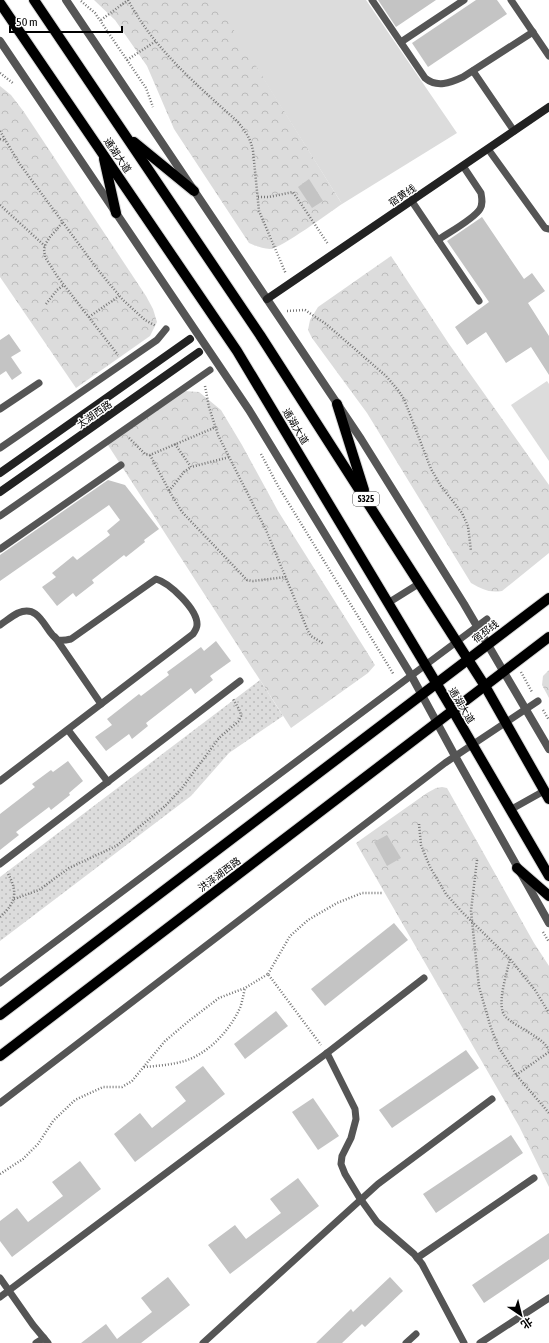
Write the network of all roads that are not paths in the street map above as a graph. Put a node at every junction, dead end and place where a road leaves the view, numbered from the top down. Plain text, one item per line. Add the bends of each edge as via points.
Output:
1 (34, 0) edge
2 (66, 0) edge
3 (373, 0) edge
4 (464, 0) edge
5 (511, 0) edge
6 (0, 3) edge
7 (532, 32) junction
8 (0, 41) edge
9 (401, 42) junction
10 (549, 56) edge
11 (473, 71) junction
12 (549, 108) edge
13 (514, 131) junction
14 (125, 134) junction
15 (488, 148) junction
16 (102, 153) junction
17 (463, 166) junction
18 (194, 191) junction
19 (412, 200) junction
20 (116, 213) junction
21 (549, 229) edge
22 (438, 240) junction
23 (267, 299) junction
24 (479, 301) dead end
25 (166, 329) road end
26 (190, 339) dead end
27 (199, 352) dead end
28 (210, 370) dead end
29 (40, 383) dead end
30 (337, 404) junction
31 (0, 409) edge
32 (0, 448) edge
33 (121, 465) dead end
34 (0, 473) edge
35 (0, 492) edge
36 (368, 503) junction
37 (0, 516) edge
38 (0, 549) edge
39 (420, 584) junction
40 (549, 598) edge
41 (388, 603) junction
42 (487, 619) dead end
43 (0, 625) edge
44 (477, 626) junction
45 (54, 636) junction
46 (549, 637) edge
47 (456, 641) junction
48 (487, 644) junction
49 (468, 659) junction
50 (425, 665) junction
51 (503, 672) junction
52 (411, 674) junction
53 (240, 681) dead end
54 (436, 683) junction
55 (485, 686) junction
56 (422, 694) junction
57 (538, 701) dead end
58 (101, 704) junction
59 (525, 709) junction
60 (453, 711) junction
61 (506, 722) junction
62 (438, 723) junction
63 (68, 730) junction
64 (472, 745) junction
65 (549, 749) edge
66 (455, 756) junction
67 (0, 781) edge
68 (108, 782) junction
69 (547, 795) edge
70 (510, 810) junction
71 (1, 864) edge
72 (518, 868) junction
73 (549, 876) edge
74 (549, 896) edge
75 (549, 923) edge
76 (424, 978) dead end
77 (0, 983) edge
78 (0, 1015) edge
79 (327, 1053) junction
80 (0, 1056) edge
81 (492, 1100) dead end
82 (0, 1103) edge
83 (534, 1178) dead end
84 (361, 1201) junction
85 (417, 1258) junction
86 (0, 1278) edge
87 (9, 1290) junction
88 (0, 1297) edge
89 (549, 1298) edge
90 (416, 1334) dead end
91 (46, 1340) edge
92 (36, 1343) edge
93 (203, 1343) edge
94 (406, 1343) edge
95 (464, 1343) edge
96 (480, 1343) edge

1 - 14 main road, 通湖大道
2 - 18 street
3 - 9 lane
4 - 9 lane
5 - 7 lane
6 - 16 main road, 通湖大道
7 - 10 lane
7 - 11 lane
8 - 20 street
9 - 11 lane via 431,83 452,82
11 - 13 lane
12 - 13 street, 宿黄线
13 - 15 street, 宿黄线
14 - 18 main road
14 - 36 main road, 通湖大道 / S325 via 246,312
15 - 17 street, 宿黄线
15 - 21 lane via 545,228
16 - 20 main road
16 - 41 main road, 通湖大道 via 237,351
17 - 19 street, 宿黄线
17 - 22 lane via 481,194 480,208 471,218
18 - 23 street
19 - 22 lane
19 - 23 street, 宿黄线
20 - 52 street via 248,410
22 - 24 lane
23 - 30 street
25 - 32 lane via 157,340
26 - 34 street, 太湖西路
27 - 35 street, 太湖西路
28 - 37 lane
29 - 31 lane
30 - 36 main road
30 - 44 street
33 - 38 lane
36 - 39 main road, 通湖大道 / S325
39 - 41 lane
39 - 47 main road, 通湖大道 / S325
40 - 48 main road, 宿邳线
41 - 50 main road, 通湖大道
42 - 44 lane
43 - 45 lane via 17,613 29,612 36,614
44 - 47 lane
44 - 48 street
45 - 58 lane
45 - 58 lane via 58,640 70,639 156,579 174,589 185,602 197,620 198,627 193,634
46 - 51 main road
47 - 49 main road, 通湖大道 / S325
47 - 50 lane
48 - 49 main road, 宿邳线
48 - 51 street
49 - 54 main road, 宿邳线
49 - 55 main road, 通湖大道 / S325
50 - 52 lane
50 - 54 main road, 通湖大道
51 - 55 main road
51 - 59 street
52 - 56 street
52 - 77 lane
53 - 68 lane
54 - 56 main road, 洪泽湖西路
54 - 60 main road, 通湖大道
55 - 60 main road
55 - 61 main road, 通湖大道
56 - 62 street
56 - 78 main road, 洪泽湖西路
57 - 59 lane
58 - 63 lane
59 - 61 lane
59 - 65 street
60 - 62 main road, 洪泽湖西路
60 - 64 main road, 通湖大道
61 - 64 lane
61 - 69 main road, 通湖大道
62 - 66 street
62 - 80 main road, 洪泽湖西路
63 - 67 lane
63 - 68 lane
64 - 66 lane
64 - 70 main road, 通湖大道
66 - 72 street
66 - 82 lane
68 - 71 lane
69 - 70 lane
70 - 73 main road, 通湖大道
72 - 74 main road
72 - 75 street
76 - 79 lane
79 - 84 lane via 355,1109 356,1119 341,1164
79 - 87 lane
81 - 84 lane via 378,1184
83 - 85 lane
84 - 85 lane via 377,1222
84 - 93 lane
85 - 95 lane
86 - 87 lane
87 - 88 lane
87 - 91 lane
89 - 96 lane
90 - 94 lane
91 - 92 lane

